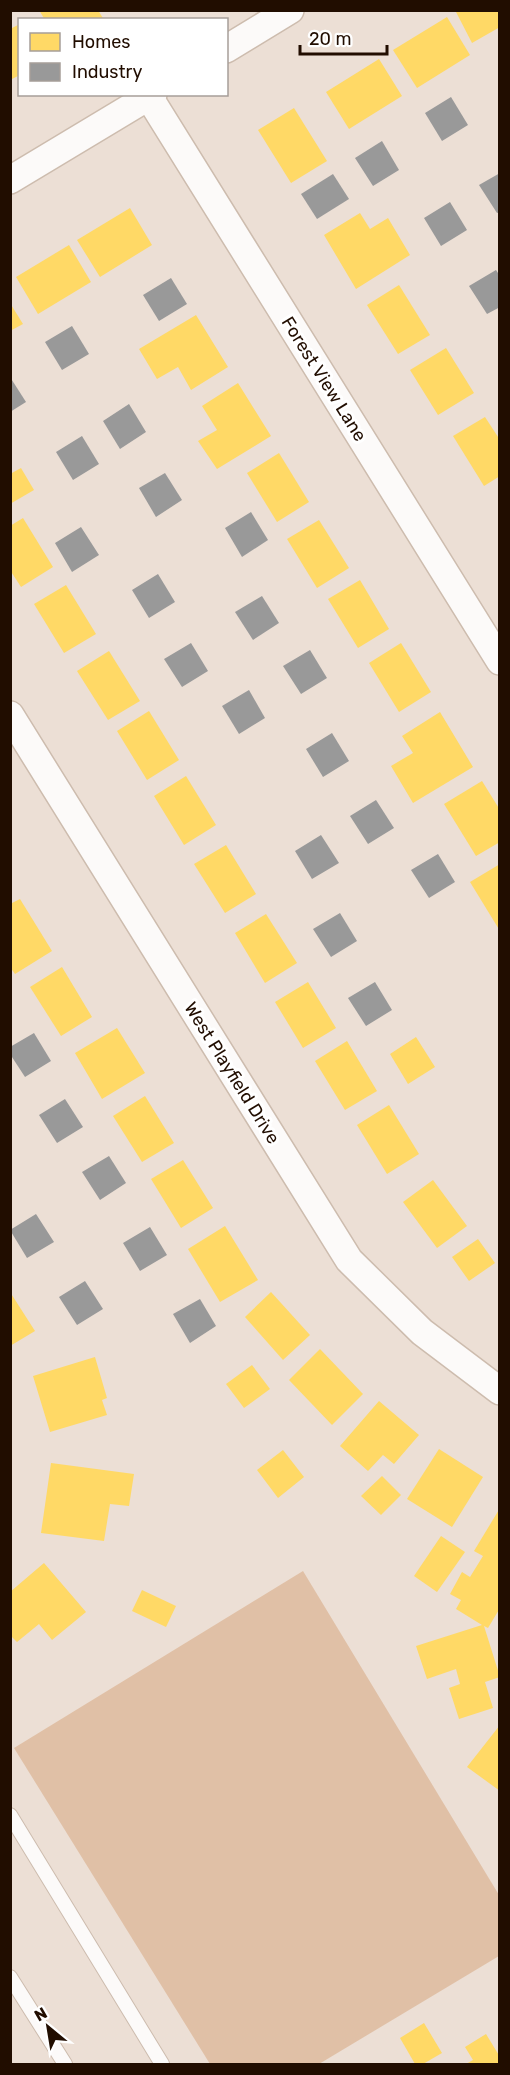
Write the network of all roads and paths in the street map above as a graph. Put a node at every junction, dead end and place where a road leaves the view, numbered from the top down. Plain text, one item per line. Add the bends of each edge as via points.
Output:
1 (290, 10) edge
2 (228, 49) edge
3 (151, 96) edge
4 (10, 180) edge
5 (500, 661) edge
6 (10, 715) edge
7 (500, 1391) edge
8 (10, 1815) edge
9 (10, 1977) edge
10 (65, 2064) edge
11 (162, 2064) edge

1 - 2 street
3 - 4 street
3 - 5 street, Forest View Lane
6 - 7 street, West Playfield Drive via 349,1260 422,1332
8 - 11 lane
9 - 10 lane

